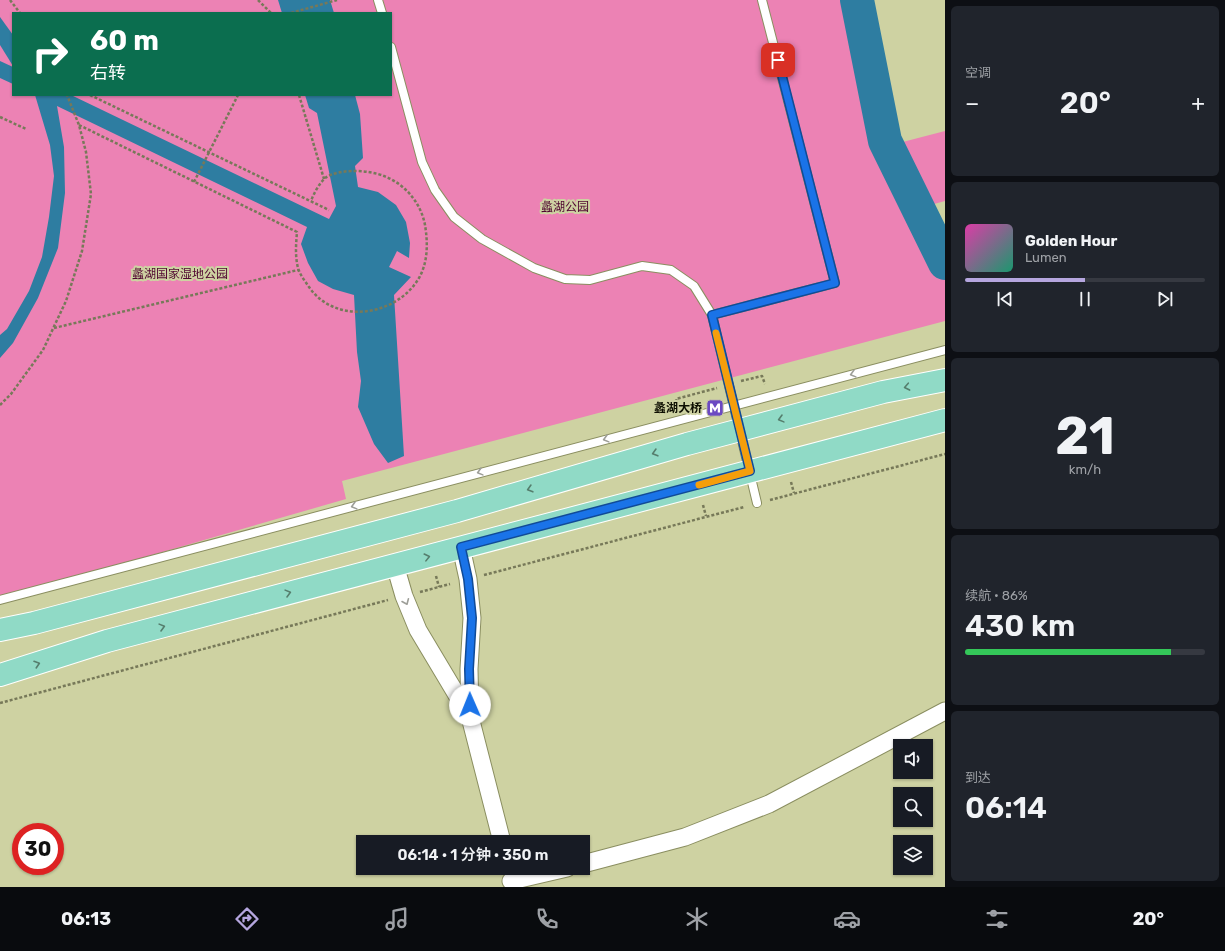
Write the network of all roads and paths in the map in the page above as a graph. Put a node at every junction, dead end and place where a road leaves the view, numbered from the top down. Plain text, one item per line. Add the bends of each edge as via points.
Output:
1 (10, 0) edge
2 (258, 0) edge
3 (337, 0) edge
4 (378, 0) edge
5 (762, 0) edge
6 (19, 12) edge
7 (270, 12) edge
8 (295, 12) edge
9 (382, 12) edge
10 (392, 51) edge
11 (67, 96) edge
12 (92, 96) edge
13 (237, 96) edge
14 (299, 96) edge
15 (0, 117) edge
16 (79, 126) junction
17 (26, 129) dead end
18 (209, 152) junction
19 (324, 179) junction
20 (194, 182) junction
21 (311, 201) junction
22 (329, 210) dead end
23 (298, 270) junction
24 (712, 315) junction
25 (53, 328) junction
26 (945, 350) edge
27 (945, 380) edge
28 (0, 405) edge
29 (734, 405) junction
30 (945, 420) edge
31 (740, 430) junction
32 (750, 471) junction
33 (757, 503) dead end
34 (461, 547) junction
35 (395, 565) junction
36 (0, 600) edge
37 (0, 630) edge
38 (0, 675) edge
39 (945, 711) edge
40 (470, 717) junction
41 (500, 835) edge
42 (590, 862) edge
43 (531, 875) edge
44 (510, 879) edge

1 - 6 path
2 - 7 path
3 - 8 path
4 - 9 lane
5 - 24 lane via 835,283
10 - 24 lane via 422,162 435,190 454,217 482,239 534,268 564,279 590,280 642,266 671,270 694,286
11 - 16 path
12 - 18 path
13 - 18 path
14 - 19 path
15 - 17 path
16 - 20 path
16 - 25 path via 86,152 91,194 82,251 66,301
18 - 20 path
18 - 21 path
19 - 21 path
19 - 23 path via 343,171 363,171 384,175 401,185 414,199 424,218 428,240 426,258 419,278 404,296 371,312 348,312 329,306 314,295
20 - 23 path via 297,232 295,248
21 - 22 path
23 - 25 path
24 - 29 lane
25 - 28 path via 43,350
26 -> 29 lane
27 -> 31 main road via 883,392
29 - 31 lane
29 -> 36 lane
30 - 32 main road
31 - 32 lane
31 -> 37 main road via 443,514
32 - 33 lane
32 - 34 main road
35 -> 34 main road
34 - 40 street via 468,579 472,618
38 -> 35 main road via 108,641
35 -> 40 street via 418,630
39 - 42 street via 769,804 685,837
40 - 41 street
43 - 44 street

